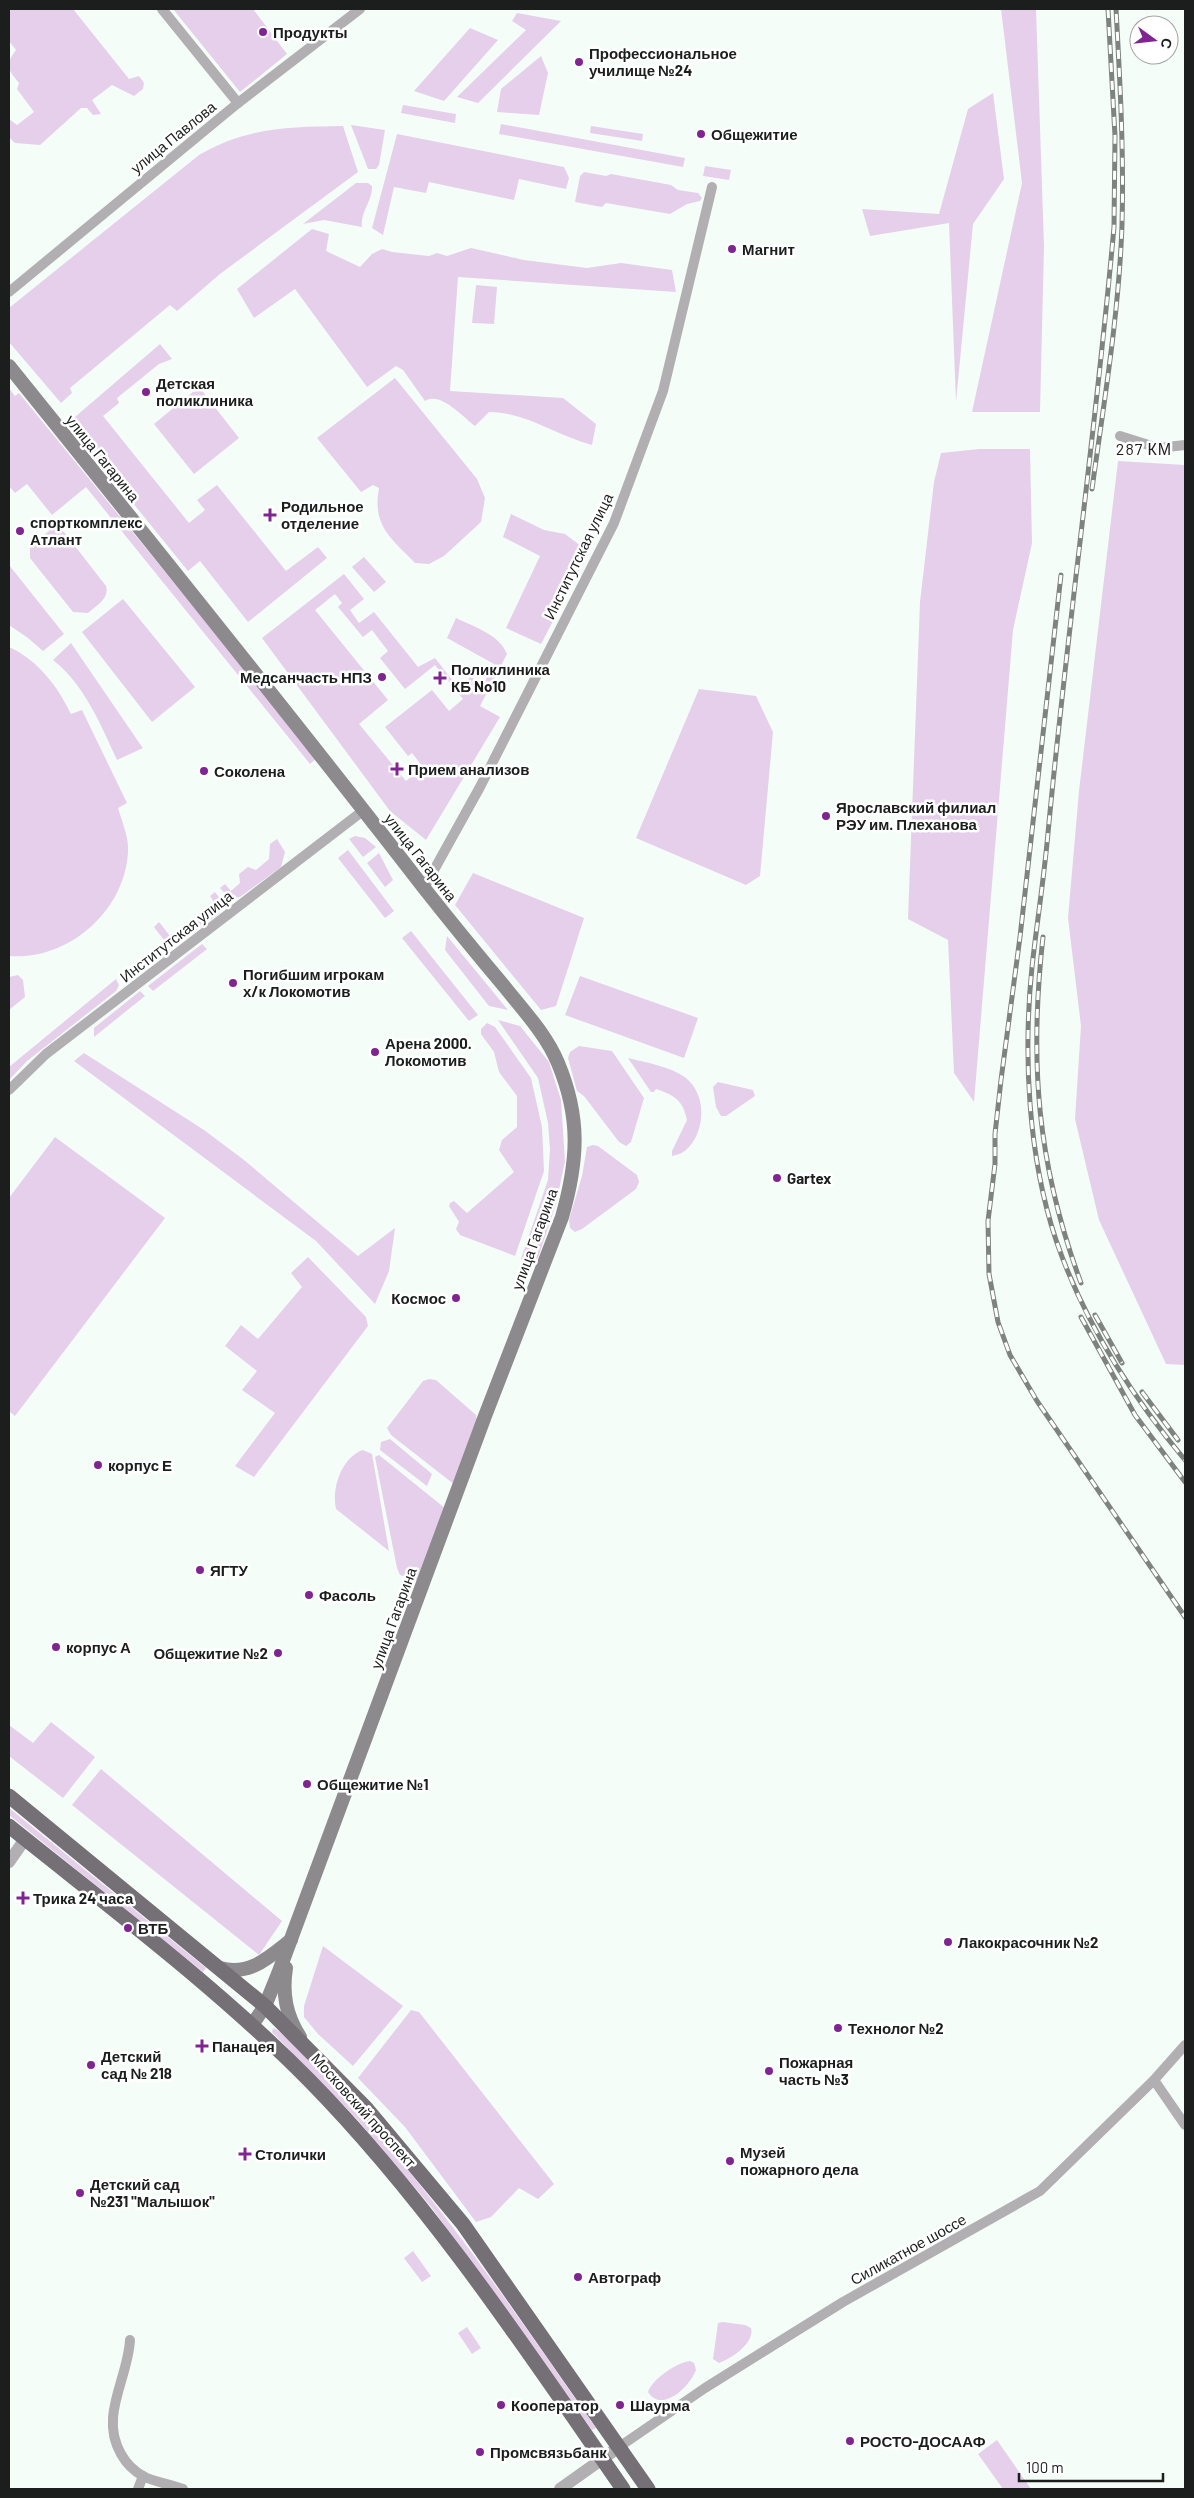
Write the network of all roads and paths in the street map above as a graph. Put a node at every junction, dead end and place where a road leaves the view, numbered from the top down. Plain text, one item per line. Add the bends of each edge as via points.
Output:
1 (162, 9) edge
2 (360, 9) edge
3 (238, 103) junction
4 (712, 187) dead end
5 (9, 292) edge
6 (9, 366) edge
7 (1120, 436) dead end
8 (1185, 446) edge
9 (364, 810) junction
10 (424, 888) junction
11 (9, 1090) edge
12 (9, 1796) edge
13 (9, 1826) edge
14 (25, 1839) junction
15 (9, 1862) edge
16 (291, 1940) junction
17 (220, 1968) junction
18 (265, 2006) junction
19 (252, 2025) junction
20 (303, 2043) junction
21 (1185, 2045) edge
22 (1154, 2080) junction
23 (1185, 2126) edge
24 (130, 2340) dead end
25 (619, 2447) junction
26 (602, 2459) junction
27 (143, 2476) junction
28 (138, 2489) edge
29 (183, 2489) edge
30 (560, 2489) edge
31 (623, 2489) edge
32 (648, 2489) edge

1 - 3 street
2 - 3 street, улица Павлова
3 - 5 street, улица Павлова
4 - 10 street, Институтская улица via 664,391 614,523 480,787
6 - 9 main road, улица Гагарина
7 - 8 street via 1158,448
9 - 10 main road, улица Гагарина
9 - 11 street, Институтская улица via 46,1054
10 - 16 main road, улица Гагарина via 539,1029 558,1062 570,1099 576,1155 562,1217 478,1433
12 - 17 main road, Московский проспект
13 - 14 main road, Московский проспект
14 - 15 street
14 - 19 main road, Московский проспект
16 - 17 main road via 264,1962 243,1971
16 - 18 main road, улица Гагарина
16 - 20 main road via 284,1992 290,2017
17 - 18 main road, Московский проспект
18 - 19 main road, улица Гагарина
18 - 20 main road, Московский проспект
19 - 26 main road, Московский проспект via 344,2118 426,2213
20 - 25 main road, Московский проспект via 366,2108 443,2199
21 - 22 street, Силикатное шоссе
22 - 23 street
22 - 25 street, Силикатное шоссе via 1040,2192 843,2302 705,2388
24 - 27 street via 129,2360 114,2404 112,2424 117,2447 127,2464
25 - 26 street
25 - 32 main road, Московский проспект
26 - 30 street
26 - 31 main road, Московский проспект
27 - 28 street
27 - 29 street

